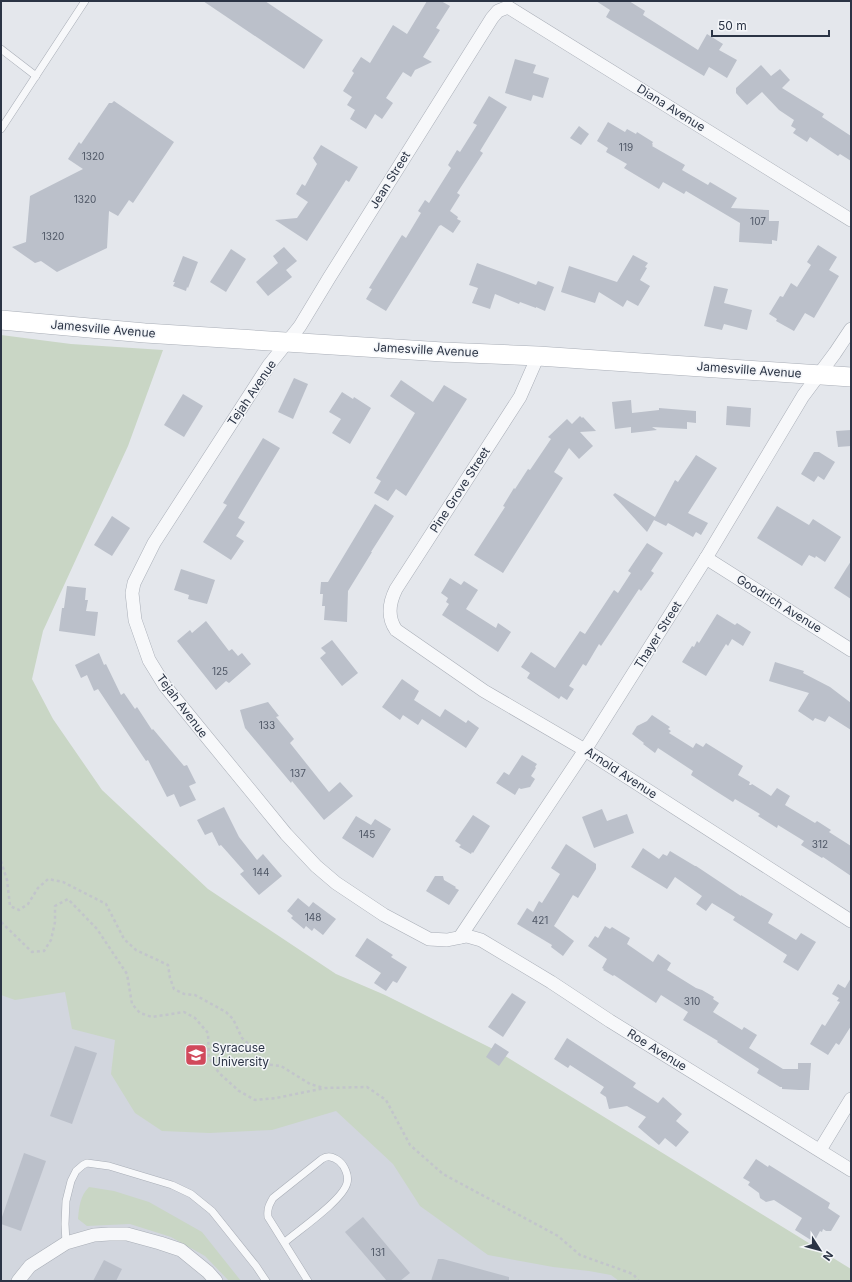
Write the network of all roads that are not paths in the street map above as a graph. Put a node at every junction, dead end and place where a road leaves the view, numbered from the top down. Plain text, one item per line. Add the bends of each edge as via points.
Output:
1 (85, 1) edge
2 (492, 18) joint
3 (1, 49) edge
4 (36, 76) junction
5 (1, 130) edge
6 (851, 220) edge
7 (1, 320) edge
8 (851, 329) edge
9 (288, 342) junction
10 (538, 356) junction
11 (820, 374) junction
12 (851, 377) edge
13 (706, 558) junction
14 (392, 625) joint
15 (851, 650) edge
16 (585, 750) junction
17 (851, 921) edge
18 (460, 937) junction
19 (851, 1099) edge
20 (820, 1150) junction
21 (851, 1170) edge
22 (284, 1242) junction
23 (66, 1243) junction
24 (18, 1281) edge
25 (216, 1281) edge
26 (266, 1281) edge
27 (308, 1281) edge

1 - 4 lane
2 - 6 street, Diana Avenue via 498,11 508,7
2 - 9 street, Jean Street
3 - 4 lane
4 - 5 lane
7 - 9 street, Jamesville Avenue
8 - 11 street, Thayer Street
9 - 10 street, Jamesville Avenue
9 - 18 street, Tejah Avenue via 269,365 154,543 134,584 132,593 135,620 149,660 165,686 286,834 316,866 336,883 384,915 429,939 447,940
10 - 11 street, Jamesville Avenue
10 - 14 street, Pine Grove Street via 520,397 396,589 391,600 389,616
11 - 12 street, Jamesville Avenue
11 - 13 street, Thayer Street via 803,396
13 - 15 street, Goodrich Avenue
13 - 16 street, Thayer Street
14 - 16 street, Arnold Avenue via 484,691
16 - 17 street, Arnold Avenue
16 - 18 street, Thayer Street
18 - 20 street, Roe Avenue via 481,940
19 - 20 street
20 - 21 street, Roe Avenue
22 - 22 lane via 268,1217 273,1198 322,1159 334,1158 347,1172 347,1186 331,1205
22 - 27 lane
23 - 24 street via 30,1266
23 - 25 street via 94,1235 127,1234 181,1250
23 - 26 lane via 66,1208 71,1181 76,1171 87,1163 109,1166 172,1185 191,1194 212,1211

